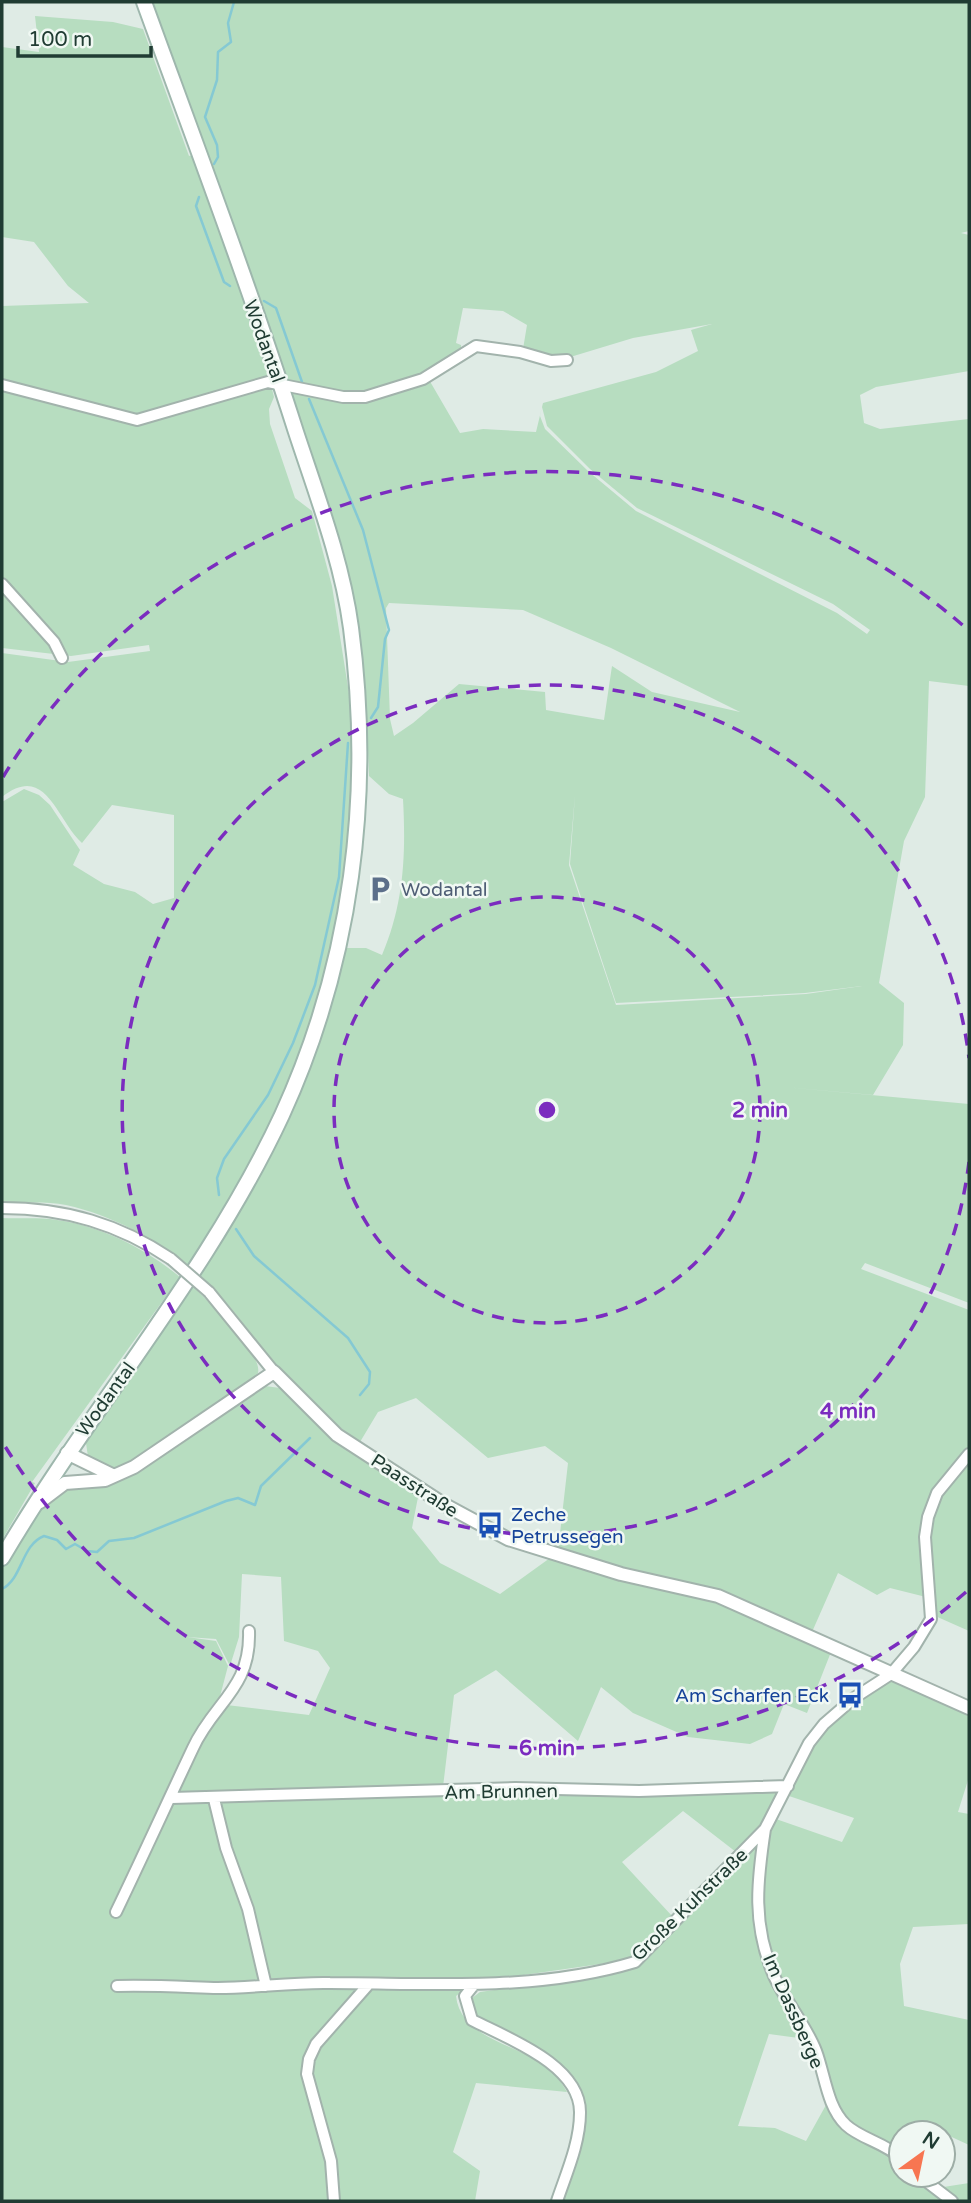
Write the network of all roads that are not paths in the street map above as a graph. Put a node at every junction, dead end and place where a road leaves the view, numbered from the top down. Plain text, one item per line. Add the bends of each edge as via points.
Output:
1 (144, 2) edge
2 (567, 360) dead end
3 (2, 385) edge
4 (281, 386) junction
5 (2, 584) edge
6 (62, 657) dead end
7 (2, 1208) edge
8 (274, 1373) junction
9 (969, 1454) edge
10 (63, 1459) junction
11 (112, 1475) junction
12 (84, 1480) junction
13 (32, 1509) junction
14 (2, 1558) edge
15 (248, 1631) dead end
16 (891, 1674) junction
17 (969, 1708) edge
18 (788, 1786) junction
19 (172, 1798) junction
20 (214, 1799) junction
21 (765, 1829) junction
22 (116, 1913) dead end
23 (368, 1985) junction
24 (117, 1986) dead end
25 (266, 1986) junction
26 (474, 1986) junction
27 (887, 2146) edge
28 (936, 2189) edge
29 (334, 2201) edge
30 (557, 2201) edge
31 (952, 2201) edge

1 - 4 main road, Wodantal
2 - 4 street via 476,346 423,379 365,397
3 - 4 street via 137,420 268,382
4 - 10 main road, Wodantal via 330,536 351,626 361,779 343,937 301,1068 240,1195 170,1306
5 - 6 street
7 - 8 street, Paasstraße, bridge via 58,1210 88,1218 171,1259 209,1292
8 - 11 street, Wodantal via 155,1454
8 - 16 street, Paasstraße via 337,1435 445,1505 508,1539 621,1574 718,1596
9 - 16 street, Große Kuhstraße via 937,1493 928,1517 930,1619
10 - 11 street, Wodantal
10 - 12 street
10 - 13 main road, Wodantal
11 - 12 street, Wodantal via 105,1480
12 - 13 street, Wodantal via 65,1483
13 - 14 main road, Wodantal
15 - 19 street via 249,1650 240,1679 194,1745
16 - 17 street, Paasstraße
16 - 18 street, Große Kuhstraße via 824,1724 808,1743
18 - 20 street, Am Brunnen via 639,1791 515,1788
18 - 21 street, Große Kuhstraße
19 - 20 street, Am Brunnen
19 - 22 street
20 - 25 street
21 - 26 street, Große Kuhstraße via 635,1962 613,1969
21 - 27 street, Im Dassberge via 756,1888 763,1941 775,1976 815,2049 837,2114 847,2126
23 - 25 street
23 - 26 street
23 - 29 street via 316,2044 309,2059 307,2074 331,2161
24 - 25 street
26 - 30 street via 465,1996 472,2020 558,2069 578,2095 578,2132
28 - 31 street

